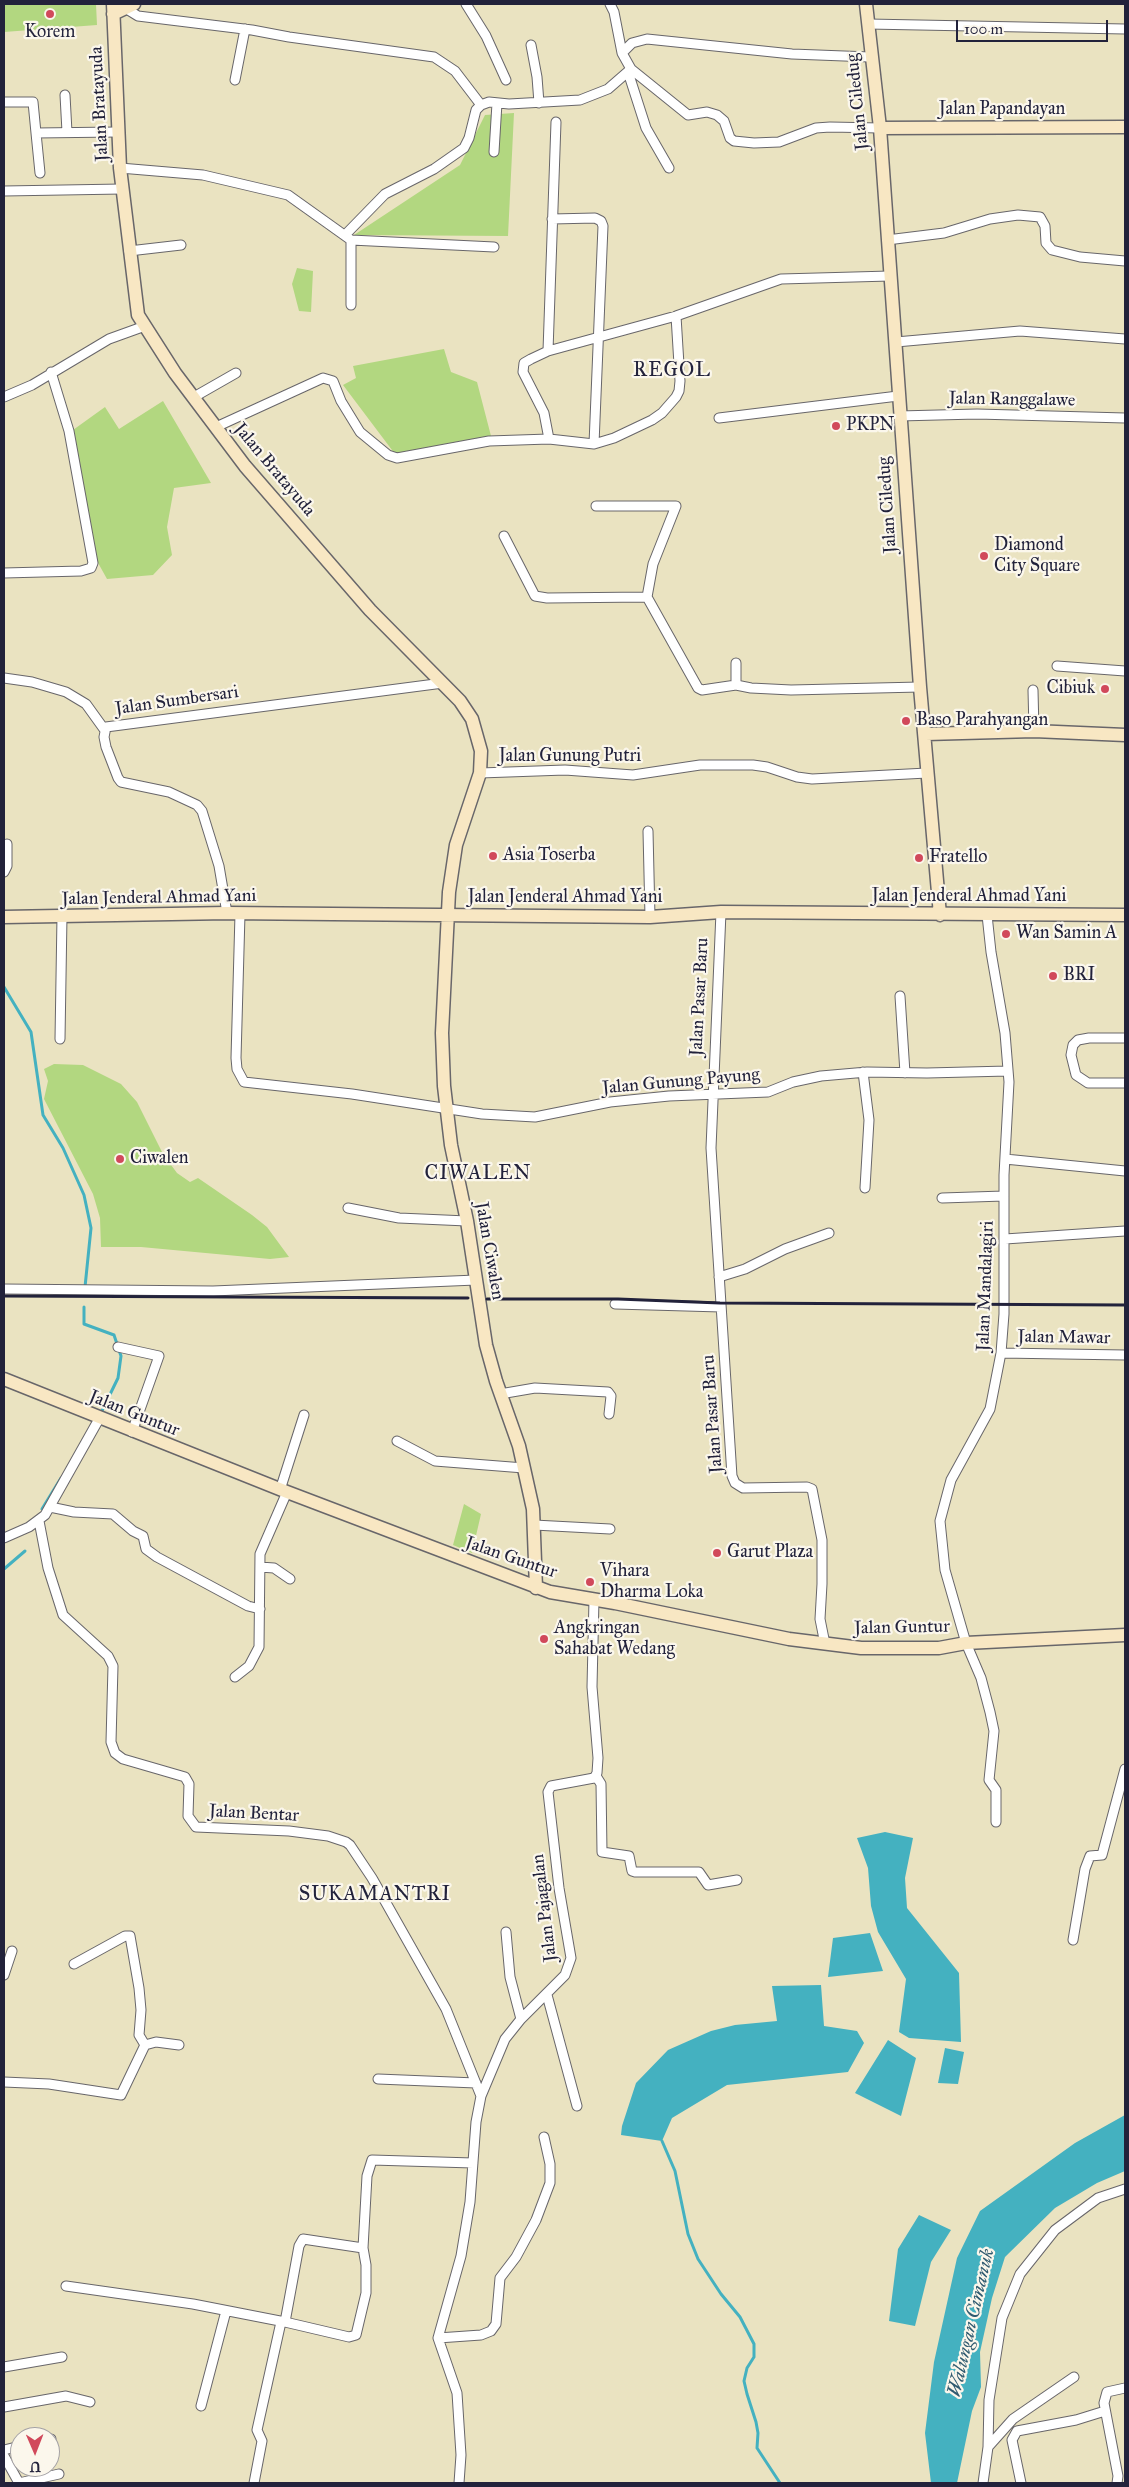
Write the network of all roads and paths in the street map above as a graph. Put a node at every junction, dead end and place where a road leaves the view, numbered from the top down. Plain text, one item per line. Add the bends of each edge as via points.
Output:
1 (466, 4) edge
2 (610, 4) edge
3 (866, 4) edge
4 (130, 6) edge
5 (113, 9) edge
6 (868, 24) junction
7 (246, 29) junction
8 (1125, 29) edge
9 (531, 45) dead end
10 (622, 53) junction
11 (870, 57) junction
12 (629, 70) junction
13 (235, 80) dead end
14 (506, 80) dead end
15 (66, 95) dead end
16 (4, 102) edge
17 (496, 103) junction
18 (539, 103) junction
19 (480, 105) junction
20 (556, 122) dead end
21 (1125, 126) edge
22 (880, 128) junction
23 (67, 132) junction
24 (117, 132) junction
25 (36, 133) junction
26 (494, 152) dead end
27 (120, 168) junction
28 (669, 168) dead end
29 (40, 173) dead end
30 (122, 189) junction
31 (4, 191) edge
32 (552, 218) junction
33 (348, 238) junction
34 (887, 240) junction
35 (181, 245) dead end
36 (494, 247) dead end
37 (129, 251) junction
38 (1125, 261) edge
39 (890, 276) junction
40 (352, 305) dead end
41 (676, 316) junction
42 (145, 326) junction
43 (598, 337) junction
44 (1125, 339) edge
45 (896, 342) junction
46 (548, 351) junction
47 (51, 372) junction
48 (236, 373) dead end
49 (898, 396) junction
50 (4, 397) edge
51 (194, 397) junction
52 (899, 416) junction
53 (719, 418) dead end
54 (1125, 418) edge
55 (216, 427) junction
56 (549, 439) junction
57 (594, 444) junction
58 (596, 506) dead end
59 (504, 536) dead end
60 (4, 573) edge
61 (647, 596) junction
62 (736, 663) dead end
63 (1057, 666) dead end
64 (1125, 671) edge
65 (4, 678) edge
66 (443, 683) junction
67 (736, 685) junction
68 (920, 687) junction
69 (1034, 690) dead end
70 (104, 729) junction
71 (1034, 731) junction
72 (926, 734) junction
73 (1125, 735) edge
74 (480, 773) junction
75 (927, 773) junction
76 (648, 831) dead end
77 (7, 844) dead end
78 (4, 872) edge
79 (4, 911) edge
80 (721, 912) junction
81 (233, 914) junction
82 (448, 915) junction
83 (940, 915) junction
84 (987, 915) junction
85 (1125, 915) edge
86 (62, 916) junction
87 (4, 917) edge
88 (650, 917) junction
89 (900, 996) dead end
90 (1125, 1038) edge
91 (60, 1039) dead end
92 (1008, 1071) junction
93 (863, 1072) junction
94 (905, 1073) junction
95 (1125, 1083) edge
96 (712, 1094) junction
97 (447, 1109) junction
98 (1005, 1159) junction
99 (1125, 1171) edge
100 (865, 1188) dead end
101 (1004, 1196) junction
102 (942, 1198) dead end
103 (348, 1208) dead end
104 (467, 1221) junction
105 (1125, 1231) edge
106 (829, 1233) dead end
107 (1005, 1240) junction
108 (719, 1277) junction
109 (476, 1280) junction
110 (4, 1289) edge
111 (615, 1304) dead end
112 (721, 1307) junction
113 (118, 1347) dead end
114 (1001, 1353) junction
115 (1125, 1355) edge
116 (4, 1379) edge
117 (500, 1394) junction
118 (609, 1414) dead end
119 (304, 1415) dead end
120 (98, 1419) junction
121 (132, 1432) junction
122 (397, 1441) dead end
123 (524, 1468) junction
124 (283, 1491) junction
125 (50, 1507) junction
126 (39, 1521) junction
127 (534, 1525) junction
128 (610, 1529) dead end
129 (4, 1538) edge
130 (260, 1566) junction
131 (290, 1578) dead end
132 (536, 1588) junction
133 (594, 1598) junction
134 (260, 1609) junction
135 (1125, 1635) edge
136 (966, 1643) junction
137 (825, 1644) junction
138 (235, 1677) dead end
139 (1125, 1769) edge
140 (596, 1776) junction
141 (996, 1822) dead end
142 (737, 1880) dead end
143 (506, 1932) dead end
144 (1073, 1940) dead end
145 (12, 1951) dead end
146 (74, 1964) dead end
147 (4, 1974) edge
148 (547, 1995) junction
149 (521, 2019) junction
150 (145, 2045) junction
151 (179, 2045) dead end
152 (378, 2079) dead end
153 (4, 2082) edge
154 (476, 2083) junction
155 (481, 2096) junction
156 (577, 2106) dead end
157 (544, 2138) dead end
158 (473, 2163) junction
159 (1125, 2189) edge
160 (363, 2248) junction
161 (66, 2286) dead end
162 (226, 2311) junction
163 (283, 2322) junction
164 (438, 2338) junction
165 (62, 2357) dead end
166 (4, 2367) edge
167 (1074, 2377) dead end
168 (1125, 2388) edge
169 (90, 2402) dead end
170 (201, 2406) dead end
171 (4, 2407) edge
172 (1105, 2411) junction
173 (988, 2447) junction
174 (4, 2456) edge
175 (46, 2477) edge
176 (19, 2483) edge
177 (254, 2483) edge
178 (459, 2483) edge
179 (983, 2483) edge
180 (1021, 2483) edge
181 (1117, 2483) edge

1 - 14 street via 486,36
2 - 10 street
3 - 6 street, Jalan Ciledug
4 - 5 street
4 - 7 street via 138,16
5 - 24 street, Jalan Bratayuda
6 - 8 street
6 - 11 street, Jalan Ciledug
7 - 13 street
7 - 19 street via 434,57 455,71
9 - 18 street
10 - 11 street via 632,43 647,39 792,54
10 - 12 street
11 - 22 street, Jalan Ciledug
12 - 18 street via 596,95 580,100
12 - 22 street via 688,115 717,114 734,141 779,142 816,128
12 - 28 street via 646,128
15 - 23 street
16 - 25 street via 32,102
17 - 18 street
17 - 19 street
17 - 26 street
19 - 33 street via 464,148 434,169 385,194
20 - 32 street
21 - 22 street, Jalan Papandayan
22 - 34 street, Jalan Ciledug
23 - 24 street
23 - 25 street
24 - 27 street, Jalan Bratayuda
25 - 29 street
27 - 30 street, Jalan Bratayuda
27 - 33 street via 203,175 288,195
30 - 31 street
30 - 37 street, Jalan Bratayuda
32 - 43 street via 595,218 603,226
32 - 46 street
33 - 36 street
33 - 40 street
34 - 38 street via 944,233 990,219 1033,217 1043,222 1046,243 1052,250 1080,257
34 - 39 street, Jalan Ciledug
35 - 37 street
37 - 42 street, Jalan Bratayuda via 138,315
39 - 41 street via 781,279
39 - 45 street, Jalan Ciledug
41 - 43 street
41 - 57 street via 680,381 676,397 652,420
42 - 47 street via 109,339
42 - 51 street, Jalan Bratayuda
43 - 46 street
43 - 57 street
44 - 45 street via 1020,331
45 - 49 street, Jalan Ciledug
46 - 56 street via 524,363 522,369 544,413
47 - 50 street via 32,385
47 - 60 street via 69,432 93,563 91,568 81,572
48 - 51 street
49 - 52 street, Jalan Ciledug
49 - 53 street
51 - 55 street, Jalan Bratayuda
52 - 54 street, Jalan Ranggalawe via 977,414
52 - 68 street, Jalan Ciledug
55 - 56 street via 323,378 333,381 360,432 388,455 397,458 489,441
55 - 66 street, Jalan Bratayuda via 245,466 370,610
56 - 57 street
58 - 61 street via 676,506 653,564
59 - 61 street via 536,596
61 - 67 street via 698,688
62 - 67 street
63 - 64 street
65 - 70 street via 66,692 86,704
66 - 70 street, Jalan Sumbersari
66 - 74 street, Jalan Bratayuda via 472,719 481,751
67 - 68 street via 791,690
68 - 72 street, Jalan Ciledug
69 - 71 street
70 - 81 street, Jalan Sumbersari via 106,747 122,782 169,792 197,805 202,811
71 - 72 street
71 - 73 street
72 - 75 street, Jalan Ciledug
74 - 75 street, Jalan Gunung Putri via 565,770 633,775 700,765 753,765 812,779
74 - 82 street, Jalan Bratayuda via 456,845
75 - 83 street, Jalan Ciledug
76 - 88 street
77 - 78 street
79 - 87 street
80 - 83 street, Jalan Jenderal Ahmad Yani
80 - 88 street, Jalan Jenderal Ahmad Yani
80 - 96 street, Jalan Pasar Baru
81 - 82 street, Jalan Jenderal Ahmad Yani
81 - 86 street, Jalan Jenderal Ahmad Yani
81 - 97 street, Jalan Gunung Payung via 236,1058 237,1069 244,1082
82 - 88 street, Jalan Jenderal Ahmad Yani
82 - 97 street, Jalan Ciwalen via 442,1034
83 - 84 street, Jalan Jenderal Ahmad Yani
84 - 85 street, Jalan Jenderal Ahmad Yani
84 - 92 street, Jalan Mandalagiri
86 - 87 street, Jalan Jenderal Ahmad Yani
86 - 91 street
89 - 94 street
90 - 95 street via 1078,1040 1071,1055 1076,1075 1088,1083
92 - 94 street, Jalan Gunung Payung
92 - 98 street, Jalan Mandalagiri
93 - 94 street, Jalan Gunung Payung
93 - 96 street, Jalan Gunung Payung via 821,1076 768,1092
93 - 100 street via 869,1120
96 - 97 street, Jalan Gunung Payung via 610,1102 536,1117 504,1117
96 - 108 street, Jalan Pasar Baru via 712,1173
97 - 104 street, Jalan Ciwalen
98 - 99 street
98 - 101 street, Jalan Mandalagiri
101 - 102 street
101 - 107 street, Jalan Mandalagiri
103 - 104 street via 399,1218
104 - 109 street, Jalan Ciwalen
105 - 107 street
106 - 108 street
107 - 114 street, Jalan Mandalagiri
108 - 112 street, Jalan Pasar Baru
109 - 110 street via 213,1291
109 - 117 street, Jalan Ciwalen via 486,1345
111 - 112 street
112 - 137 street, Jalan Pasar Baru via 732,1476 743,1488 812,1489 822,1540 820,1619
113 - 121 street via 159,1356
114 - 115 street, Jalan Mawar
114 - 136 street, Jalan Mandalagiri via 990,1409 951,1480 940,1521 945,1570
116 - 120 street, Jalan Guntur
117 - 118 street via 535,1388 608,1392 611,1396
117 - 123 street, Jalan Ciwalen
119 - 124 street
120 - 121 street, Jalan Guntur
120 - 125 street
121 - 124 street, Jalan Guntur
122 - 123 street via 435,1461
123 - 127 street, Jalan Ciwalen
124 - 130 street via 262,1546
124 - 132 street, Jalan Guntur
125 - 126 street
125 - 134 street via 113,1514 143,1536 146,1549 157,1557 248,1606
126 - 129 street
126 - 154 street, Jalan Bentar via 48,1568 63,1615 108,1656 114,1666 111,1742 115,1753 123,1759 185,1777 189,1784 188,1816 196,1827 299,1832 328,1836 350,1845 446,2009
127 - 128 street
127 - 132 street, Jalan Ciwalen
130 - 131 street via 274,1568
130 - 134 street
132 - 133 street, Jalan Guntur
133 - 137 street, Jalan Guntur
133 - 140 street via 592,1687 598,1758
134 - 138 street via 257,1653 249,1666
135 - 136 street, Jalan Guntur
136 - 137 street, Jalan Guntur via 939,1648 898,1649
136 - 141 street, Jalan Mandalagiri via 981,1678 994,1731 989,1780 996,1790
139 - 144 street via 1102,1855 1090,1856 1085,1869
140 - 142 street via 601,1784 602,1852 629,1856 635,1872 699,1872 708,1884
140 - 148 street, Jalan Pajagalan via 548,1789 571,1958 565,1976
143 - 149 street via 510,1977
145 - 147 street
146 - 150 street via 130,1936 141,2006 139,2036
148 - 149 street, Jalan Pajagalan
148 - 156 street
149 - 155 street, Jalan Pajagalan via 504,2039
150 - 151 street via 156,2042
150 - 153 street via 121,2095 49,2084
152 - 154 street
154 - 155 street, Jalan Bentar
155 - 158 street, Jalan Pajagalan
157 - 164 street via 550,2164 550,2183 536,2220 500,2278 496,2324 491,2331 480,2335
158 - 160 street via 372,2160 367,2176
158 - 164 street, Jalan Pajagalan via 461,2256
159 - 173 street via 1098,2198 1055,2230 1020,2274 1002,2318 989,2400
160 - 163 street via 303,2239
160 - 163 street via 366,2293 356,2335 349,2337
161 - 162 street
162 - 163 street
162 - 170 street
163 - 177 street via 257,2430 262,2441
164 - 178 street via 456,2393 461,2454
165 - 166 street
167 - 173 street via 1013,2419
168 - 172 street via 1107,2392
169 - 171 street via 66,2396
172 - 180 street via 1017,2431 1012,2443
172 - 181 street
173 - 179 street
174 - 176 street
175 - 176 street

